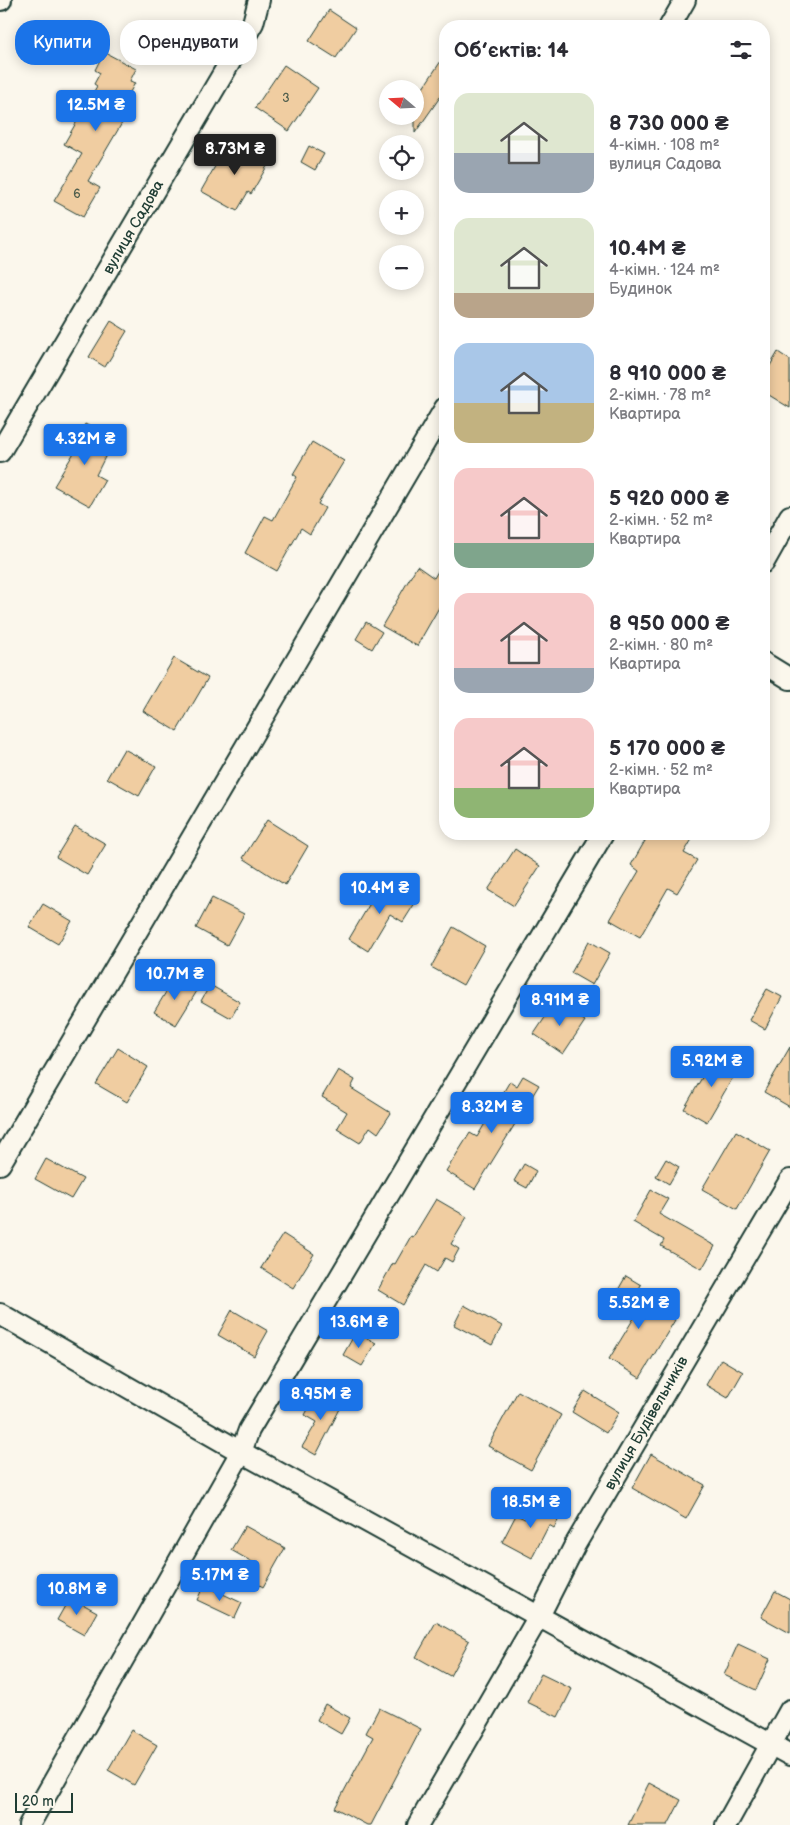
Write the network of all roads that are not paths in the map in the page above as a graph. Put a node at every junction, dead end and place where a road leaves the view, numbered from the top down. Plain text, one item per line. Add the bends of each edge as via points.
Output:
1 (259, 0) edge
2 (685, 0) edge
3 (673, 20) edge
4 (439, 418) edge
5 (0, 452) edge
6 (790, 516) edge
7 (770, 551) edge
8 (770, 667) edge
9 (790, 679) edge
10 (599, 840) edge
11 (0, 1164) edge
12 (790, 1180) edge
13 (0, 1314) edge
14 (241, 1452) junction
15 (539, 1616) junction
16 (790, 1710) edge
17 (772, 1745) junction
18 (790, 1755) edge
19 (30, 1825) edge
20 (418, 1825) edge
21 (726, 1825) edge

1 - 5 street, вулиця Садова via 253,23
2 - 3 street
4 - 11 street
6 - 7 street
8 - 9 street
10 - 14 street via 249,1430
12 - 15 street, вулиця Будівельників via 580,1537
13 - 14 street
14 - 15 street
14 - 19 street
15 - 17 street
15 - 20 street, вулиця Будівельників
16 - 17 street
17 - 18 street
17 - 21 street

